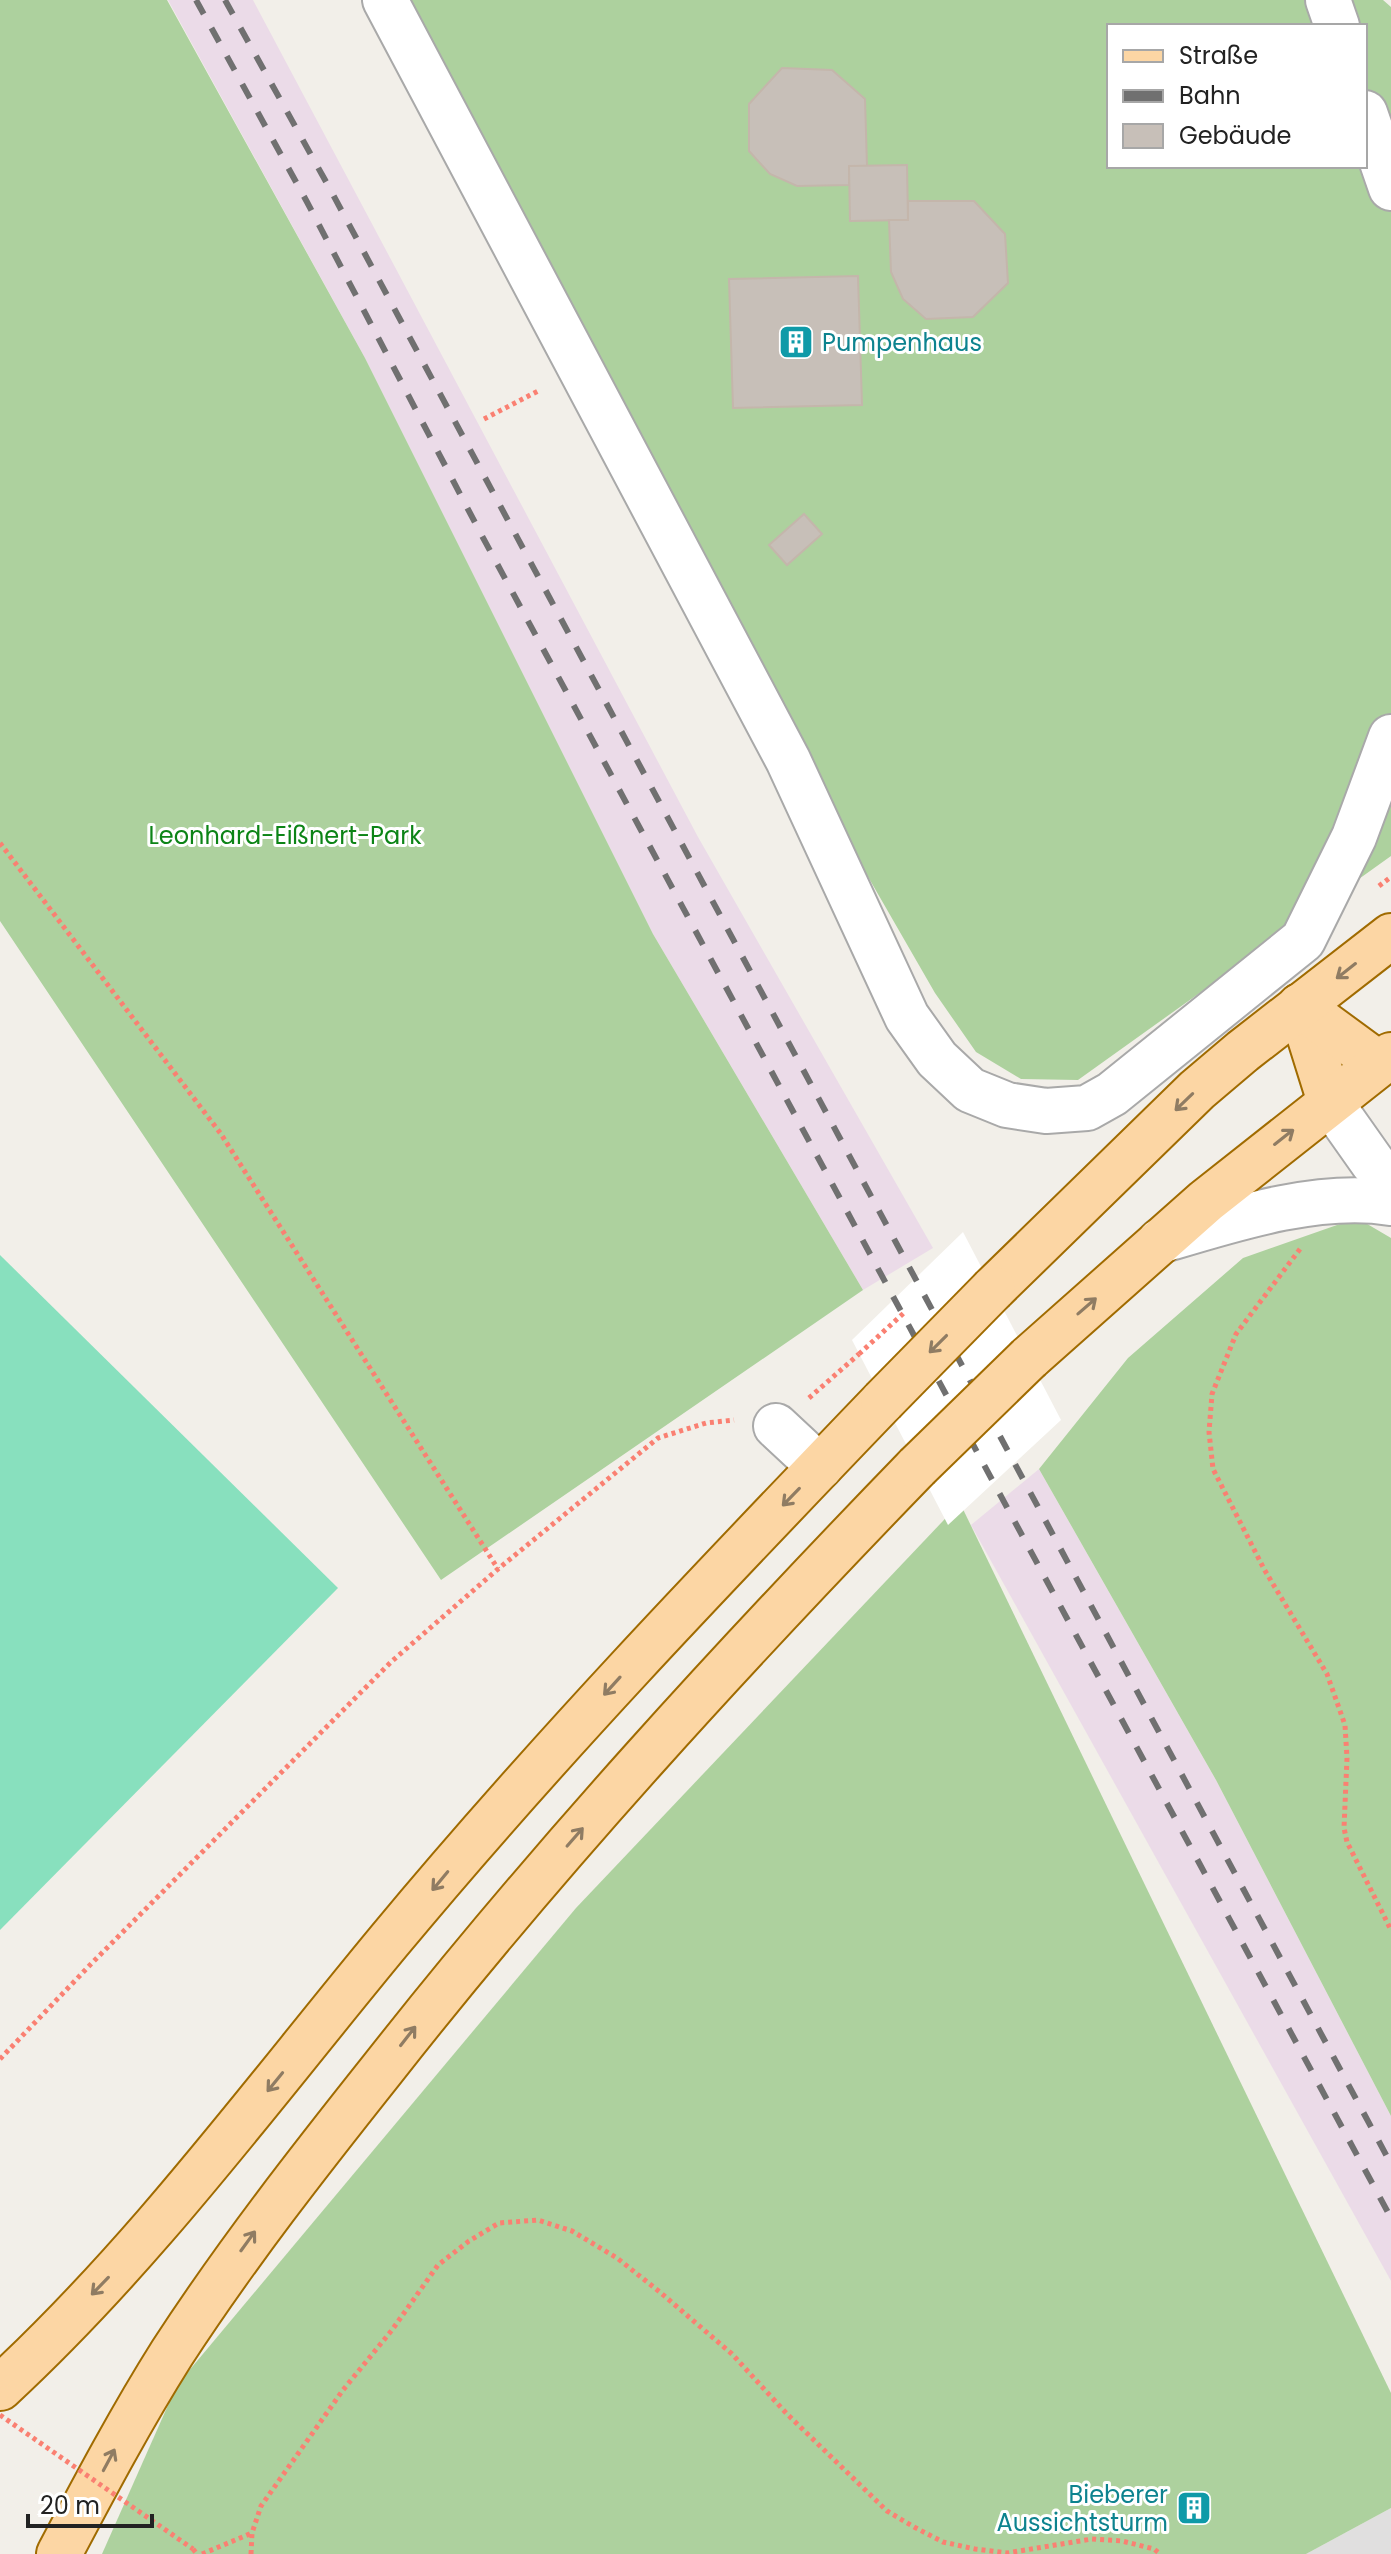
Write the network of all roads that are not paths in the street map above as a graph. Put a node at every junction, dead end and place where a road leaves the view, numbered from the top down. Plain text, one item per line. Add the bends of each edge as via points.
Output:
1 (385, 0) edge
2 (1328, 0) edge
3 (1336, 24) edge
4 (1367, 119) edge
5 (1391, 188) edge
6 (1391, 737) edge
7 (1391, 936) edge
8 (1300, 1006) junction
9 (1387, 1065) edge
10 (1330, 1102) junction
11 (1391, 1183) edge
12 (1391, 1203) edge
13 (1160, 1241) junction
14 (776, 1426) road end
15 (820, 1467) junction
16 (0, 2388) edge
17 (59, 2554) edge

1 - 6 street via 788,760 907,1017 937,1059 970,1090 1007,1105 1046,1111 1087,1108 1112,1094 1303,940 1354,837
2 - 3 street
4 - 5 street
7 -> 8 main road
8 - 9 main road
8 - 10 main road
8 -> 15 main road, bridge via 1197,1090
9 - 10 main road
10 - 11 street
13 -> 10 main road
12 - 13 street via 1337,1200 1240,1217
17 -> 13 main road, bridge via 171,2355 249,2239 437,1999 776,1612 1029,1358
14 - 15 street
15 -> 16 main road via 635,1660 504,1807 154,2230

